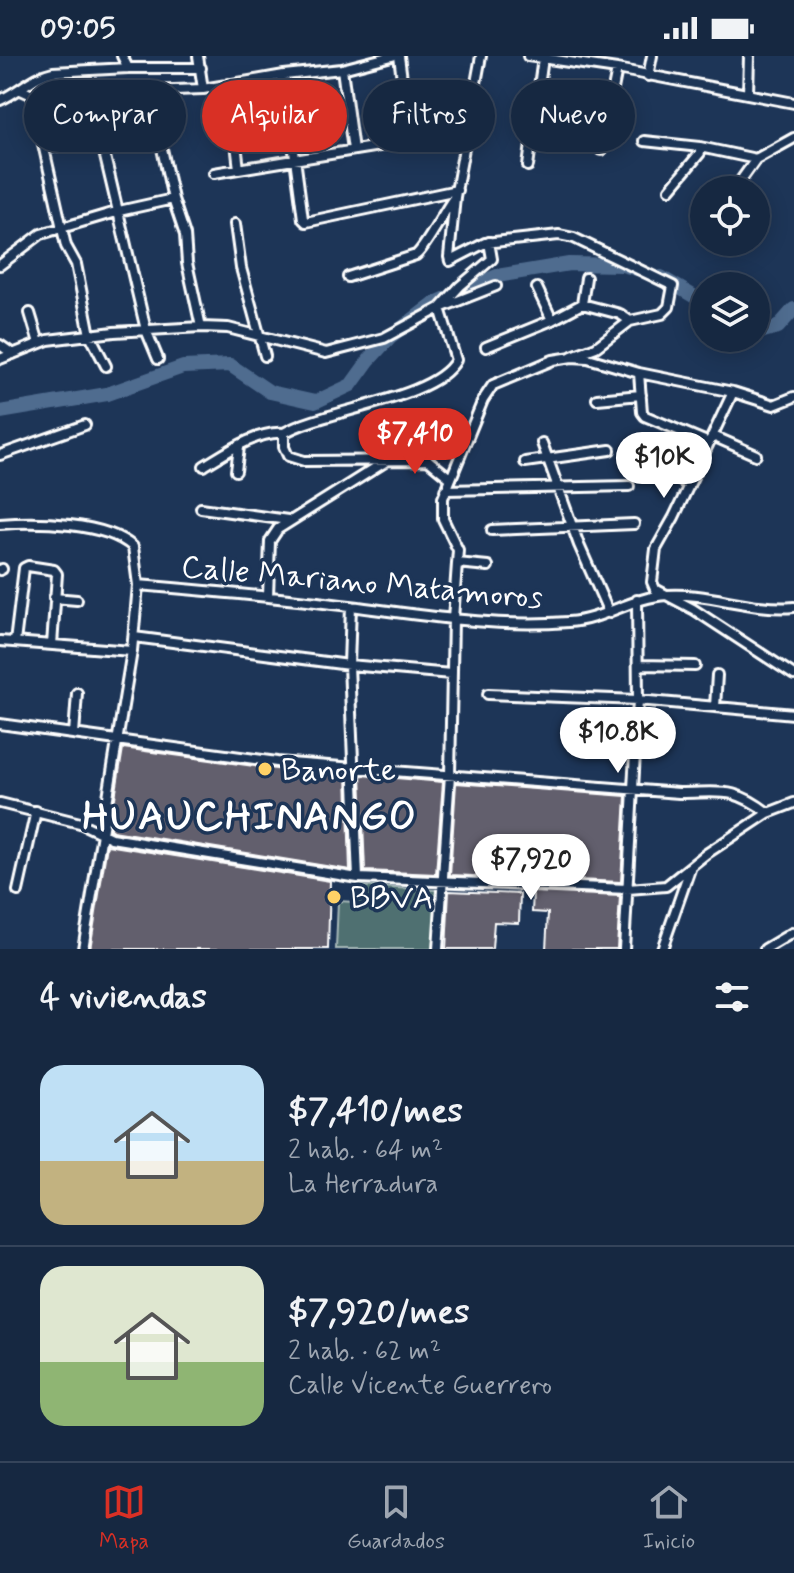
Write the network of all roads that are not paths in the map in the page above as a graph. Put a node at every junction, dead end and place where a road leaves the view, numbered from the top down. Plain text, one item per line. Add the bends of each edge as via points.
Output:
1 (122, 56) edge
2 (198, 56) edge
3 (392, 56) edge
4 (399, 56) edge
5 (481, 56) edge
6 (528, 56) edge
7 (652, 56) edge
8 (749, 56) edge
9 (543, 58) junction
10 (128, 68) junction
11 (201, 68) junction
12 (342, 69) junction
13 (617, 69) junction
14 (284, 75) junction
15 (648, 76) junction
16 (202, 80) edge
17 (253, 80) edge
18 (402, 80) edge
19 (477, 80) edge
20 (615, 80) edge
21 (21, 90) junction
22 (24, 91) edge
23 (748, 94) junction
24 (0, 100) edge
25 (794, 103) edge
26 (794, 138) edge
27 (644, 141) dead end
28 (700, 147) junction
29 (363, 148) edge
30 (353, 150) junction
31 (46, 152) edge
32 (105, 152) edge
33 (163, 152) edge
34 (237, 152) edge
35 (464, 152) edge
36 (297, 159) junction
37 (756, 159) junction
38 (528, 166) dead end
39 (239, 169) junction
40 (214, 173) dead end
41 (744, 176) edge
42 (670, 189) dead end
43 (456, 193) junction
44 (173, 199) junction
45 (119, 211) junction
46 (235, 224) dead end
47 (62, 227) junction
48 (489, 242) junction
49 (0, 265) edge
50 (348, 277) dead end
51 (586, 278) dead end
52 (496, 286) dead end
53 (537, 288) dead end
54 (582, 304) junction
55 (440, 308) junction
56 (30, 313) dead end
57 (552, 320) junction
58 (630, 321) junction
59 (201, 327) junction
60 (146, 330) junction
61 (90, 335) junction
62 (260, 336) junction
63 (39, 343) junction
64 (0, 345) edge
65 (486, 347) dead end
66 (13, 354) junction
67 (265, 356) dead end
68 (572, 357) junction
69 (0, 359) edge
70 (158, 359) dead end
71 (106, 366) dead end
72 (639, 373) junction
73 (733, 392) junction
74 (641, 395) junction
75 (794, 397) edge
76 (597, 399) dead end
77 (85, 425) dead end
78 (284, 433) junction
79 (711, 439) junction
80 (542, 443) dead end
81 (239, 447) junction
82 (610, 450) dead end
83 (0, 455) edge
84 (756, 455) dead end
85 (549, 459) junction
86 (388, 460) junction
87 (525, 462) dead end
88 (651, 465) dead end
89 (204, 466) dead end
90 (236, 471) dead end
91 (450, 478) junction
92 (689, 485) junction
93 (629, 486) dead end
94 (560, 489) junction
95 (445, 490) junction
96 (201, 508) dead end
97 (288, 520) junction
98 (0, 524) edge
99 (634, 524) dead end
100 (573, 528) junction
101 (492, 530) dead end
102 (457, 563) junction
103 (488, 566) dead end
104 (138, 585) junction
105 (668, 594) junction
106 (268, 596) junction
107 (54, 598) junction
108 (77, 600) dead end
109 (637, 600) junction
110 (351, 606) junction
111 (794, 607) edge
112 (609, 613) junction
113 (453, 619) junction
114 (134, 637) junction
115 (0, 641) edge
116 (15, 642) junction
117 (52, 645) junction
118 (132, 651) junction
119 (349, 665) junction
120 (640, 665) junction
121 (695, 666) dead end
122 (451, 674) junction
123 (717, 675) dead end
124 (794, 675) edge
125 (77, 693) dead end
126 (488, 694) dead end
127 (638, 700) junction
128 (715, 707) junction
129 (794, 714) edge
130 (0, 724) edge
131 (74, 734) junction
132 (118, 740) junction
133 (354, 767) junction
134 (450, 775) junction
135 (633, 789) junction
136 (0, 803) edge
137 (794, 803) edge
138 (36, 811) junction
139 (768, 813) junction
140 (102, 834) junction
141 (690, 869) junction
142 (358, 878) junction
143 (443, 883) junction
144 (628, 889) junction
145 (18, 891) dead end
146 (792, 933) dead end
147 (83, 949) edge
148 (438, 949) edge
149 (624, 949) edge
150 (662, 949) edge
151 (765, 949) edge

1 - 10 street
2 - 11 street
3 - 12 street
4 - 18 street
5 - 19 street
6 - 9 street
7 - 15 street
8 - 23 street
9 - 13 street
9 - 38 street
10 - 11 street
10 - 21 street via 43,74
11 - 16 street
12 - 14 street
12 - 30 street
13 - 15 street
13 - 20 street
14 - 17 street
14 - 36 street
15 - 23 street
21 - 22 street
21 - 24 street
23 - 25 street
26 - 37 street
27 - 28 street
28 - 37 street
28 - 42 street
29 - 30 street
30 - 36 street
31 - 47 street
32 - 45 street
33 - 44 street
34 - 39 street
35 - 43 street
36 - 39 street
36 - 43 street via 306,222
37 - 41 street
39 - 40 street
43 - 48 street via 450,261
43 - 50 street via 416,255
44 - 45 street
44 - 59 street via 185,235
45 - 47 street
45 - 60 street
46 - 62 street
47 - 49 street via 41,234
47 - 61 street via 76,264
48 - 55 street via 492,259
48 - 58 street via 574,238 673,286 662,314
51 - 54 street
52 - 55 street
53 - 57 street
54 - 57 street
54 - 58 street
55 - 62 street via 384,338 326,353
55 - 78 street via 456,360 447,373 371,406
56 - 63 street
57 - 65 street
58 - 68 street via 596,347
59 - 60 street
59 - 62 street
60 - 61 street
60 - 70 street
61 - 63 street
61 - 71 street
62 - 67 street
63 - 66 street
64 - 66 street
66 - 69 street
68 - 72 street
68 - 91 street via 493,385
72 - 73 street
72 - 74 street
73 - 75 street via 774,405
73 - 79 street
74 - 76 street
74 - 79 street via 645,416
77 - 83 street
78 - 81 street via 247,440
78 - 86 street via 288,456 304,461
79 - 84 street
79 - 92 street
80 - 85 street
81 - 89 street
81 - 90 street
82 - 85 street
85 - 87 street
85 - 94 street
86 - 91 street via 428,460
86 - 97 street
88 - 92 street
91 - 95 street
92 - 105 street via 654,556 652,582
93 - 94 street
94 - 95 street
94 - 100 street
95 - 102 street via 443,519 458,550
96 - 97 street
97 - 106 street via 270,541
98 - 104 street via 55,523 121,536 133,547
99 - 100 street
100 - 101 street
100 - 112 street
102 - 103 street
102 - 113 street
104 - 106 street, Calle Mariano Matamoros
104 - 114 street
105 - 109 street, Calle Mariano Matamoros
105 - 111 street, Calle Mariano Matamoros
105 - 124 street
106 - 110 street, Calle Mariano Matamoros
107 - 108 street
107 - 116 street via 55,572 25,567
107 - 117 street
109 - 112 street, Calle Mariano Matamoros
109 - 120 street
110 - 113 street, Calle Mariano Matamoros
110 - 119 street
112 - 113 street, Calle Mariano Matamoros via 571,622
113 - 122 street
114 - 118 street
114 - 119 street
115 - 116 street
116 - 117 street
117 - 118 street
118 - 132 street
119 - 122 street
119 - 133 street
120 - 121 street
120 - 127 street
122 - 134 street
123 - 128 street
125 - 131 street
126 - 127 street
127 - 128 street
127 - 135 street
128 - 129 street
130 - 131 street
131 - 132 street
132 - 133 street
132 - 140 street
133 - 134 street
133 - 142 street
134 - 135 street
134 - 143 street
135 - 139 street via 735,793
135 - 144 street
136 - 138 street
137 - 139 street
138 - 140 street
138 - 145 street
139 - 141 street
140 - 142 street
140 - 147 street
141 - 144 street via 666,886
141 - 150 street
142 - 143 street
143 - 144 street
143 - 148 street
144 - 149 street
146 - 151 street

